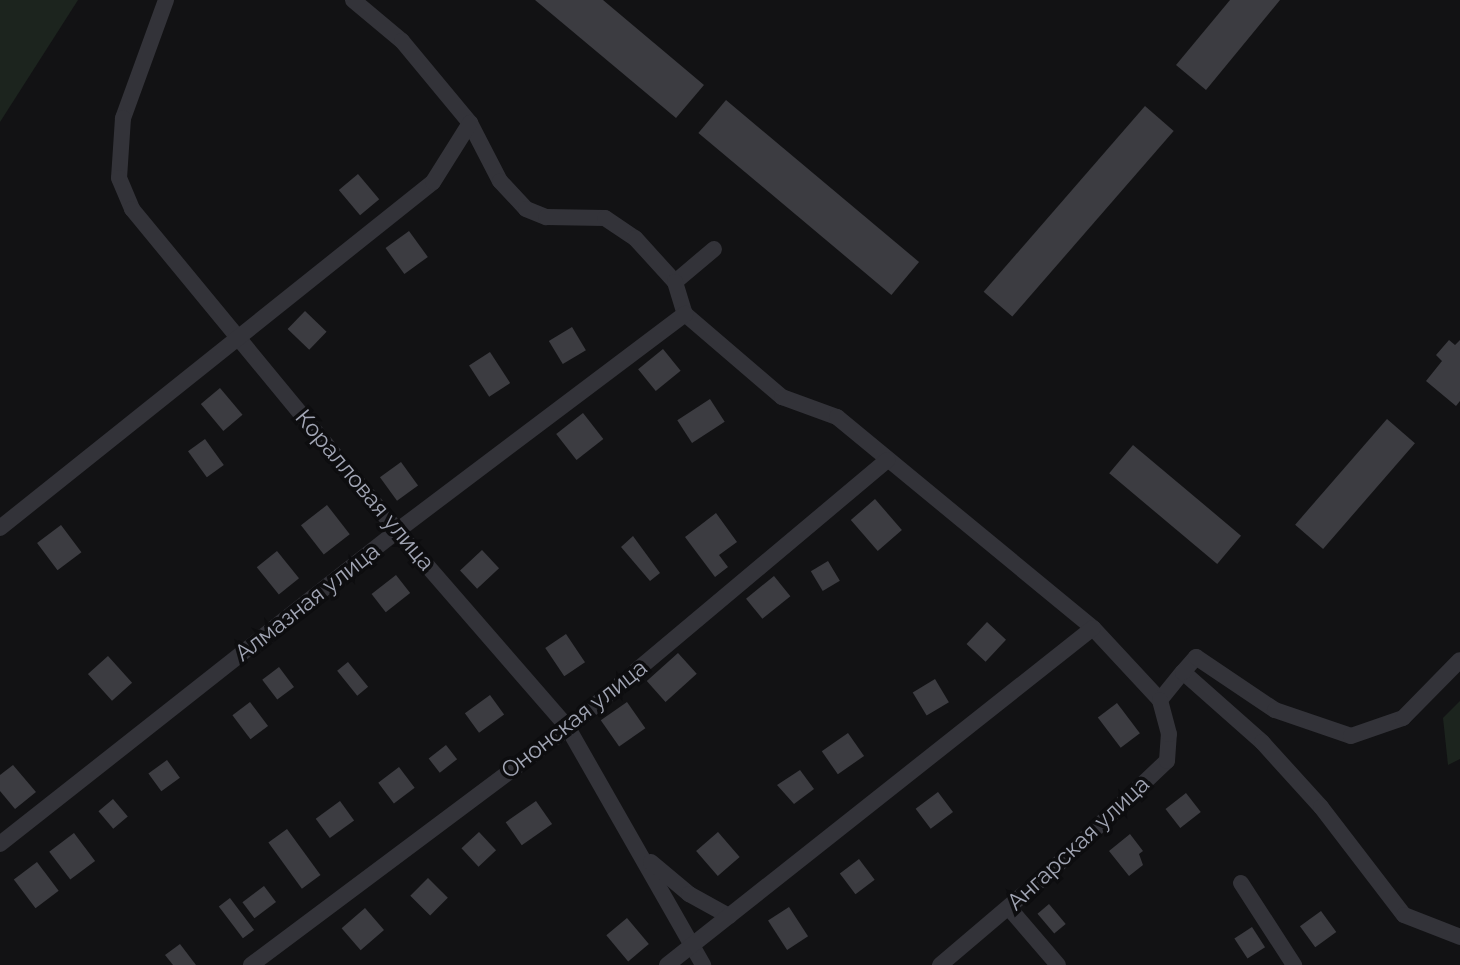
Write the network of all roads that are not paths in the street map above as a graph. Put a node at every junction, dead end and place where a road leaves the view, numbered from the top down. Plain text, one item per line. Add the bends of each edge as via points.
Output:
1 (166, 0) edge
2 (353, 0) edge
3 (470, 123) junction
4 (714, 249) dead end
5 (675, 282) junction
6 (685, 314) junction
7 (239, 337) junction
8 (887, 460) junction
9 (0, 528) edge
10 (397, 531) junction
11 (1093, 628) junction
12 (1460, 660) edge
13 (1183, 672) junction
14 (1160, 699) junction
15 (568, 728) junction
16 (0, 844) edge
17 (642, 855) junction
18 (1241, 883) dead end
19 (1009, 908) junction
20 (729, 916) junction
21 (1460, 937) edge
22 (692, 945) junction
23 (251, 965) edge
24 (667, 965) edge
25 (703, 965) edge
26 (940, 965) edge
27 (1058, 965) edge
28 (1294, 965) edge

1 - 7 street, Коралловая улица via 150,53 130,90 119,178 132,209
2 - 3 street via 402,41
3 - 5 street via 500,181 526,209 546,217 605,218 635,238
3 - 7 street via 433,182
4 - 5 street
5 - 6 street
6 - 8 street via 782,397 837,417
6 - 10 street, Алмазная улица
7 - 9 street
7 - 10 street, Коралловая улица
8 - 11 street
8 - 15 street, Ононская улица
10 - 15 street, Коралловая улица
10 - 16 street, Алмазная улица
11 - 14 street
11 - 20 street
12 - 13 street via 1403,718 1351,736 1275,710 1195,657
13 - 14 street
13 - 21 street via 1262,742 1321,807 1404,915
14 - 19 street, Ангарская улица via 1169,734 1167,761
15 - 17 street, Коралловая улица
15 - 23 street, Ононская улица
17 - 20 street via 689,894
17 - 22 street, Коралловая улица
18 - 28 street
19 - 26 street, Ангарская улица
19 - 27 street
20 - 22 street
22 - 24 street
22 - 25 street, Коралловая улица

